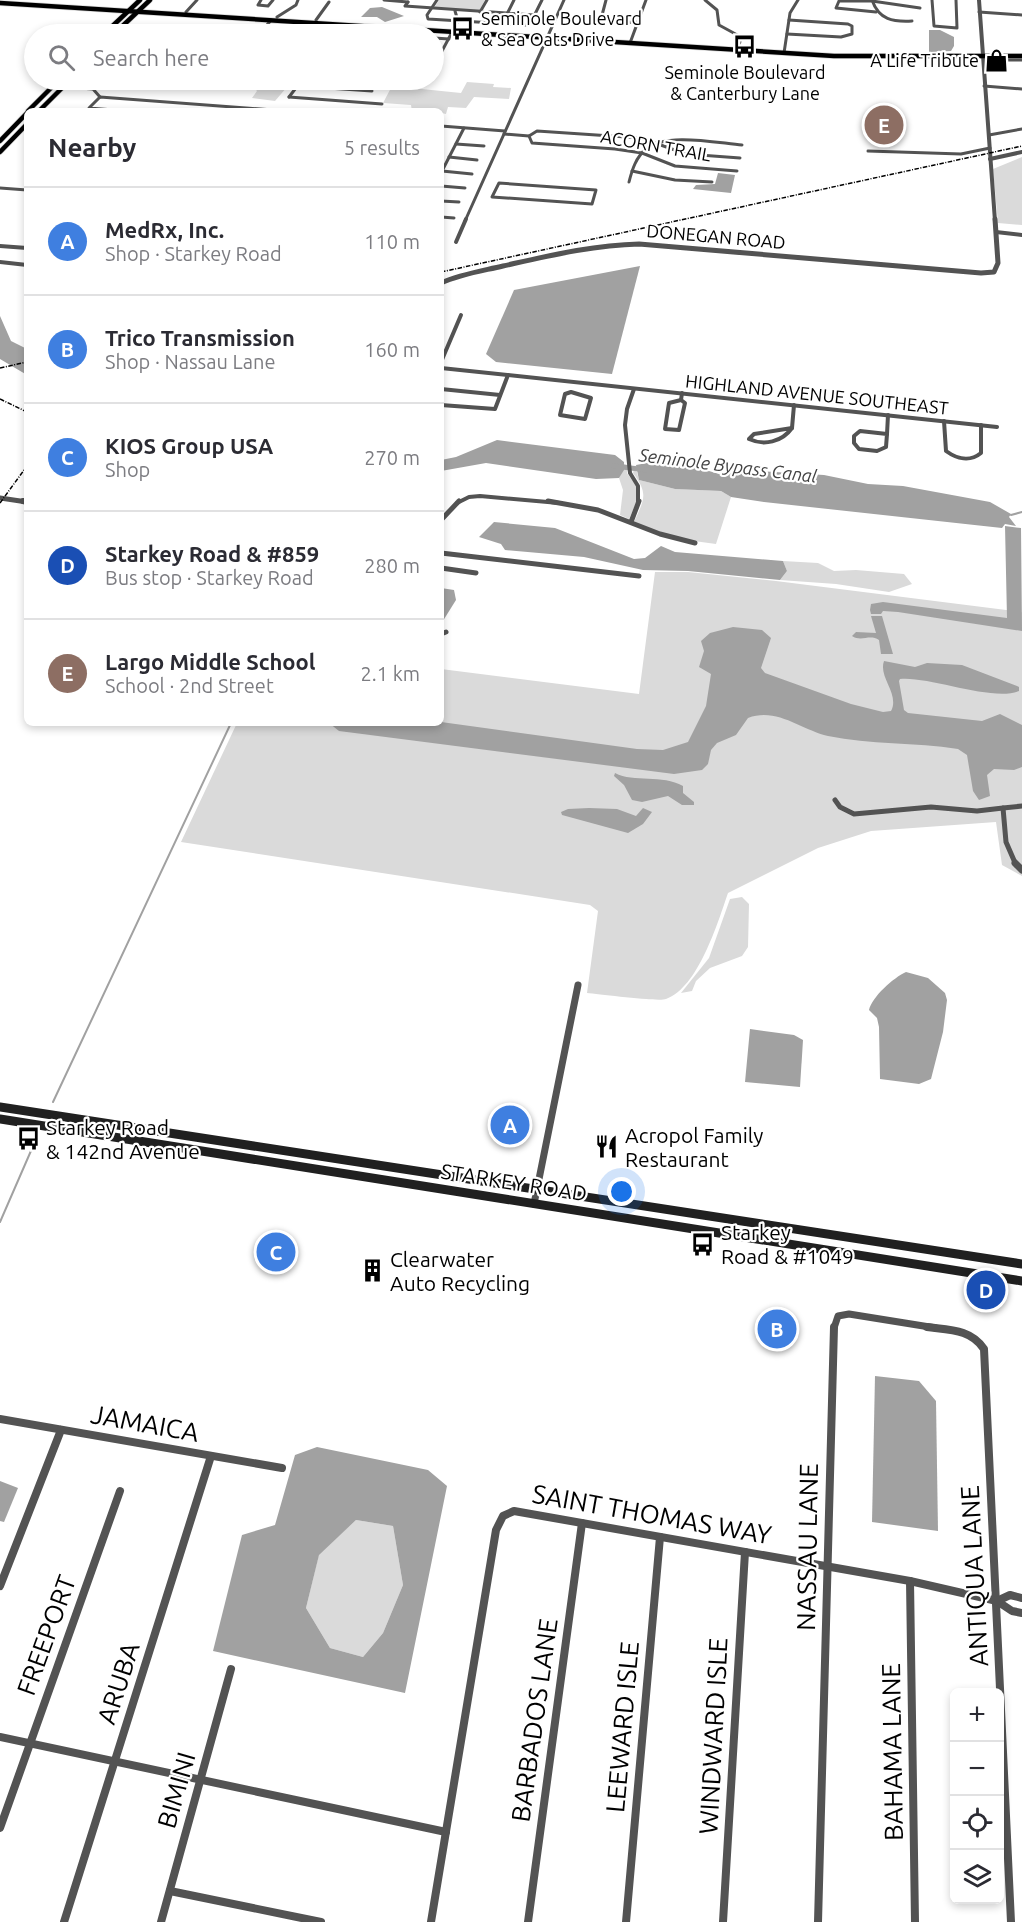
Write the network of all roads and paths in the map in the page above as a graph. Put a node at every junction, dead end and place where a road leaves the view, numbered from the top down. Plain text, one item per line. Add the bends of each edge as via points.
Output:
1 (140, 0) edge
2 (150, 0) edge
3 (197, 0) edge
4 (261, 0) edge
5 (273, 0) edge
6 (293, 0) edge
7 (298, 0) edge
8 (384, 0) edge
9 (436, 0) edge
10 (487, 0) edge
11 (514, 0) edge
12 (542, 0) edge
13 (564, 0) edge
14 (606, 0) edge
15 (646, 0) edge
16 (705, 0) edge
17 (798, 0) edge
18 (932, 0) edge
19 (956, 0) edge
20 (979, 0) edge
21 (408, 1) edge
22 (872, 1) edge
23 (8, 2) edge
24 (329, 2) dead end
25 (0, 4) edge
26 (66, 7) junction
27 (920, 8) dead end
28 (432, 9) junction
29 (130, 10) junction
30 (455, 10) junction
31 (139, 11) junction
32 (186, 12) junction
33 (480, 12) junction
34 (876, 12) junction
35 (980, 12) junction
36 (507, 14) junction
37 (534, 15) junction
38 (1022, 15) edge
39 (277, 18) junction
40 (316, 20) junction
41 (789, 20) junction
42 (271, 21) junction
43 (458, 21) junction
44 (912, 21) dead end
45 (296, 22) junction
46 (369, 23) junction
47 (638, 23) junction
48 (115, 24) edge
49 (125, 24) edge
50 (268, 24) edge
51 (345, 24) joint
52 (388, 24) edge
53 (444, 29) edge
54 (454, 30) junction
55 (444, 31) edge
56 (787, 34) junction
57 (547, 36) junction
58 (444, 39) edge
59 (449, 39) junction
60 (631, 41) junction
61 (444, 47) edge
62 (736, 48) junction
63 (784, 51) junction
64 (983, 54) junction
65 (1022, 56) edge
66 (1008, 62) dead end
67 (984, 86) junction
68 (1022, 89) edge
69 (49, 90) edge
70 (59, 90) edge
71 (95, 90) edge
72 (295, 90) edge
73 (357, 90) edge
74 (372, 91) joint
75 (100, 97) junction
76 (365, 102) junction
77 (382, 104) dead end
78 (205, 105) junction
79 (32, 108) edge
80 (42, 108) edge
81 (89, 108) edge
82 (202, 108) edge
83 (246, 108) edge
84 (24, 116) edge
85 (444, 126) edge
86 (24, 127) edge
87 (464, 128) junction
88 (1022, 129) edge
89 (20, 132) junction
90 (24, 132) edge
91 (504, 133) junction
92 (989, 135) junction
93 (529, 136) junction
94 (0, 141) edge
95 (657, 142) junction
96 (456, 144) junction
97 (484, 146) dead end
98 (742, 146) dead end
99 (990, 148) junction
100 (868, 151) dead end
101 (0, 152) edge
102 (1022, 152) edge
103 (642, 153) junction
104 (449, 157) junction
105 (740, 158) dead end
106 (990, 159) junction
107 (477, 160) dead end
108 (444, 166) edge
109 (632, 171) junction
110 (737, 171) dead end
111 (444, 172) edge
112 (472, 174) dead end
113 (483, 181) junction
114 (629, 182) dead end
115 (712, 182) dead end
116 (499, 183) junction
117 (444, 186) edge
118 (0, 188) edge
119 (465, 188) dead end
120 (24, 190) edge
121 (479, 191) junction
122 (494, 192) junction
123 (444, 201) edge
124 (459, 202) dead end
125 (444, 217) edge
126 (454, 218) dead end
127 (996, 232) junction
128 (1022, 235) edge
129 (456, 242) dead end
130 (0, 246) edge
131 (24, 248) edge
132 (0, 262) edge
133 (24, 265) edge
134 (444, 282) edge
135 (461, 315) dead end
136 (444, 355) edge
137 (444, 368) edge
138 (508, 375) junction
139 (583, 383) junction
140 (444, 388) edge
141 (634, 388) junction
142 (578, 393) junction
143 (682, 393) junction
144 (500, 395) junction
145 (681, 400) junction
146 (444, 405) edge
147 (794, 405) junction
148 (888, 415) junction
149 (945, 421) junction
150 (981, 425) junction
151 (997, 427) dead end
152 (793, 428) junction
153 (887, 434) junction
154 (0, 498) edge
155 (24, 502) edge
156 (444, 516) edge
157 (631, 522) junction
158 (695, 543) dead end
159 (444, 553) edge
160 (444, 568) edge
161 (476, 573) dead end
162 (639, 576) dead end
163 (835, 801) dead end
164 (1022, 806) edge
165 (1003, 808) junction
166 (1022, 870) edge
167 (578, 986) dead end
168 (0, 1107) edge
169 (0, 1119) edge
170 (537, 1189) junction
171 (534, 1204) junction
172 (1022, 1264) edge
173 (1022, 1281) edge
174 (977, 1338) joint
175 (0, 1419) edge
176 (61, 1430) junction
177 (211, 1456) junction
178 (282, 1468) dead end
179 (120, 1491) dead end
180 (582, 1523) junction
181 (660, 1537) junction
182 (745, 1552) junction
183 (828, 1566) junction
184 (910, 1581) junction
185 (0, 1586) edge
186 (1022, 1598) edge
187 (997, 1601) junction
188 (1022, 1613) edge
189 (231, 1669) dead end
190 (0, 1737) edge
191 (30, 1743) junction
192 (115, 1762) junction
193 (201, 1780) junction
194 (0, 1828) edge
195 (446, 1832) junction
196 (170, 1891) junction
197 (64, 1922) edge
198 (161, 1922) edge
199 (321, 1922) edge
200 (430, 1922) edge
201 (528, 1922) edge
202 (626, 1922) edge
203 (723, 1922) edge
204 (818, 1922) edge
205 (915, 1922) edge
206 (1011, 1922) edge

1 - 29 main road
2 - 31 main road
3 - 32 street
4 - 5 street via 258,5 268,6
6 - 7 street
7 - 39 street
8 - 21 street
9 - 28 street
10 - 33 street
11 - 36 street
12 - 37 street
13 - 57 street
14 - 47 street via 600,15 604,21
15 - 47 street
16 - 62 street via 717,10 719,25 737,36
17 - 41 street
18 - 19 street via 934,26 957,28
20 - 35 street
21 - 28 street via 405,6
22 - 27 street
22 - 34 street
22 - 34 street via 839,1 836,8
23 - 25 main road
23 - 26 main road
23 - 29 main road
24 - 40 street
25 - 26 main road via 7,9
26 - 29 main road
28 - 30 street
28 - 43 street via 428,19
29 - 31 main road
29 - 48 main road
30 - 33 street
30 - 43 street
31 - 32 main road
31 - 42 main road
31 - 49 main road
32 - 39 main road
33 - 36 street
34 - 44 street via 888,19
35 - 38 street
35 - 64 street
36 - 37 street
37 - 43 street via 526,25
39 - 40 main road
39 - 42 main road
40 - 45 main road
40 - 46 main road
41 - 56 street
41 - 56 street via 852,26 850,36
42 - 45 main road
42 - 50 street
43 - 54 street
45 - 51 main road
46 - 51 main road
46 - 52 main road
47 - 60 street
53 - 54 main road
54 - 55 main road
54 - 57 main road
54 - 59 street
56 - 63 street
57 - 60 main road
57 - 91 street
58 - 59 street
59 - 61 street
60 - 62 main road
62 - 63 main road
63 - 64 main road via 880,57
64 - 65 main road
64 - 67 street
65 - 66 street
67 - 68 street
67 - 92 street
69 - 79 main road
70 - 80 main road
71 - 75 street
72 - 76 street via 289,97
73 - 74 street
74 - 76 street
75 - 78 street
75 - 81 street
76 - 77 street
78 - 82 street
78 - 83 street
84 - 94 main road
85 - 87 street, ACORN TRAIL
86 - 89 main road
87 - 91 street, ACORN TRAIL
87 - 96 street
88 - 92 street
89 - 90 street
89 - 101 main road
91 - 93 street, ACORN TRAIL
91 - 113 street
92 - 99 street
93 - 95 street via 537,131
93 - 103 street, ACORN TRAIL via 532,143
95 - 98 street
95 - 103 street
95 - 105 street via 686,154
96 - 97 street
96 - 104 street
99 - 100 street via 961,154
99 - 106 street
102 - 106 street
103 - 109 street
103 - 110 street, ACORN TRAIL via 675,166
104 - 107 street
104 - 108 street
106 - 127 street
109 - 114 street
109 - 115 street
111 - 112 street
113 - 116 street
113 - 121 street
116 - 122 street
116 - 122 street via 596,190 592,204 492,197
117 - 119 street
118 - 120 street
121 - 122 street
121 - 129 street
123 - 124 street
125 - 126 street
127 - 128 street
127 - 134 street, DONEGAN ROAD via 998,263 994,272 633,243 588,248
130 - 131 street
132 - 133 street
135 - 136 street
137 - 138 street, HIGHLAND AVENUE SOUTHEAST
138 - 139 street, HIGHLAND AVENUE SOUTHEAST
138 - 144 street
139 - 141 street, HIGHLAND AVENUE SOUTHEAST
139 - 142 street
140 - 144 street
141 - 143 street, HIGHLAND AVENUE SOUTHEAST
141 - 157 street via 625,429 632,458 630,473 640,486 640,493
142 - 142 street via 565,394 560,415 585,419 591,398
143 - 145 street
143 - 147 street, HIGHLAND AVENUE SOUTHEAST
144 - 146 street via 495,410
145 - 145 street via 669,403 665,429 679,430 685,402
147 - 148 street, HIGHLAND AVENUE SOUTHEAST
147 - 152 street
148 - 149 street, HIGHLAND AVENUE SOUTHEAST
148 - 153 street
149 - 150 street, HIGHLAND AVENUE SOUTHEAST
149 - 150 street via 945,451 965,459 981,453
150 - 151 street, HIGHLAND AVENUE SOUTHEAST
152 - 152 street via 754,434 749,439 768,442 784,438
153 - 153 street via 860,431 855,434 854,443 859,449 877,452 885,447
154 - 155 street
156 - 157 street via 454,504 482,496 587,507
157 - 158 street via 671,540
159 - 162 street
160 - 161 street
163 - 165 street via 854,813 931,807 977,811
164 - 165 street
165 - 166 street via 1008,853
167 - 170 street
168 - 170 main road, STARKEY ROAD
169 - 171 main road, STARKEY ROAD
170 - 171 street
170 - 172 main road, STARKEY ROAD
171 - 173 main road, STARKEY ROAD
174 - 183 street, NASSAU LANE via 966,1332 849,1314 838,1316 834,1325
174 - 187 street, ANTIQUA LANE via 984,1349
175 - 176 street, JAMAICA
176 - 177 street, JAMAICA
176 - 185 street
177 - 178 street, JAMAICA
177 - 192 street, ARUBA
179 - 191 street, FREEPORT
180 - 181 street, SAINT THOMAS WAY
180 - 195 street, SAINT THOMAS WAY via 514,1511 503,1516 496,1530
180 - 201 street, BARBADOS LANE
181 - 182 street, SAINT THOMAS WAY
181 - 202 street, LEEWARD ISLE
182 - 183 street, SAINT THOMAS WAY
182 - 203 street, WINDWARD ISLE
183 - 184 street, SAINT THOMAS WAY
183 - 204 street, NASSAU LANE
184 - 187 street, SAINT THOMAS WAY
184 - 205 street, BAHAMA LANE
186 - 187 street, SAINT THOMAS WAY via 1010,1595
187 - 188 street
187 - 206 street, ANTIQUA LANE
189 - 193 street, BIMINI
190 - 191 street
191 - 192 street
191 - 194 street, FREEPORT
192 - 193 street
192 - 197 street, ARUBA
193 - 195 street
193 - 196 street, BIMINI
195 - 200 street, SAINT THOMAS WAY
196 - 198 street, BIMINI
196 - 199 street

